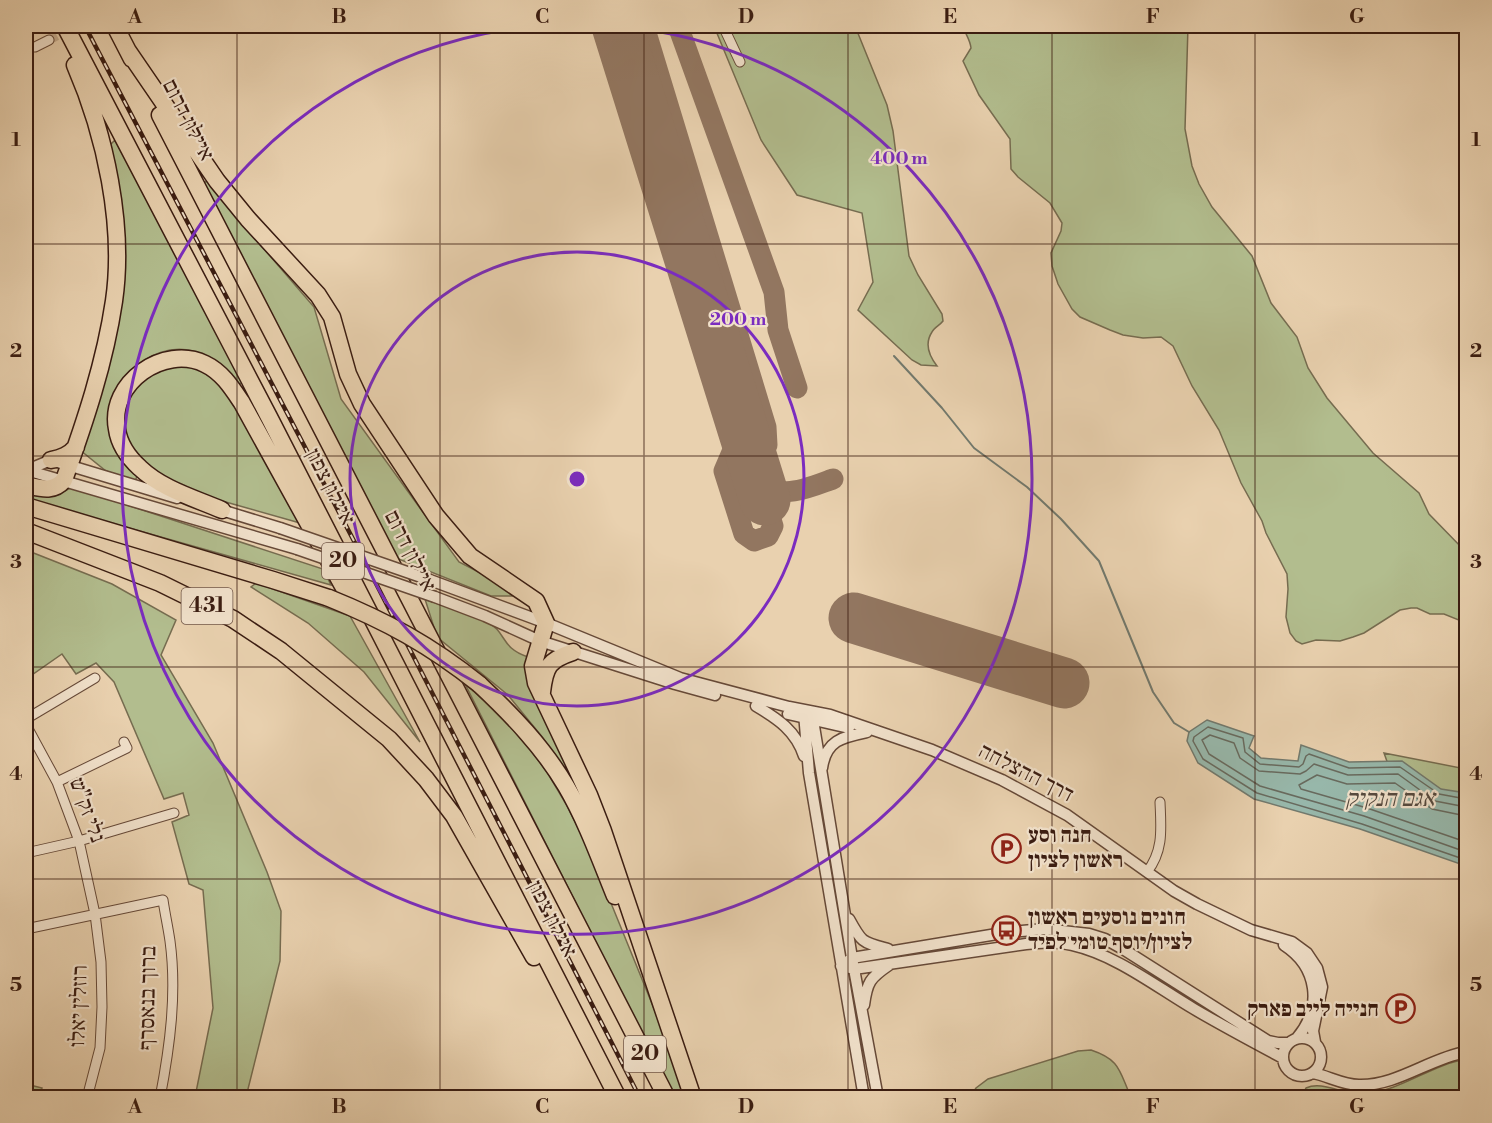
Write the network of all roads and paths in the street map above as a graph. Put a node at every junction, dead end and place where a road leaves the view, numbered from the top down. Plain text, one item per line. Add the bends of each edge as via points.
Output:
1 (65, 26) edge
2 (115, 26) edge
3 (723, 26) edge
4 (54, 33) edge
5 (35, 46) dead end
6 (128, 51) junction
7 (740, 62) dead end
8 (76, 446) junction
9 (51, 460) junction
10 (67, 473) junction
11 (26, 475) edge
12 (26, 506) edge
13 (222, 510) junction
14 (26, 531) edge
15 (546, 623) junction
16 (540, 641) junction
17 (573, 652) junction
18 (95, 678) dead end
19 (542, 696) junction
20 (756, 706) junction
21 (808, 715) junction
22 (26, 719) edge
23 (26, 725) edge
24 (867, 732) junction
25 (124, 742) dead end
26 (909, 743) junction
27 (452, 773) junction
28 (809, 773) junction
29 (821, 777) junction
30 (57, 782) junction
31 (1160, 802) dead end
32 (174, 813) dead end
33 (79, 841) junction
34 (26, 853) edge
35 (1148, 872) junction
36 (844, 910) junction
37 (95, 914) junction
38 (26, 929) edge
39 (1273, 938) junction
40 (894, 950) junction
41 (853, 963) junction
42 (892, 963) junction
43 (841, 966) junction
44 (26, 970) edge
45 (662, 1010) junction
46 (863, 1014) junction
47 (26, 1026) edge
48 (1293, 1040) junction
49 (1315, 1042) junction
50 (1467, 1052) edge
51 (1283, 1058) junction
52 (1322, 1059) junction
53 (1313, 1073) junction
54 (1345, 1083) junction
55 (87, 1098) edge
56 (160, 1098) edge
57 (617, 1098) edge
58 (667, 1098) edge
59 (693, 1098) edge
60 (864, 1098) edge
61 (878, 1098) edge

1 - 27 highway, איילון צפון / 20
2 - 6 highway, איילון דרום / 20
3 - 7 street
4 - 5 street
4 - 8 highway via 77,69 97,126 114,205 117,245 107,340
6 - 15 highway via 217,181 318,295 332,317 348,374 362,404 436,516 470,556 536,601
6 - 58 highway, איילון דרום / 20
8 - 9 highway via 63,458
8 - 10 highway
9 - 10 street
9 - 11 street
10 - 11 highway via 60,485 51,489
10 - 13 street, דרך ההצלחה
10 - 16 street, דרך ההצלחה, bridge via 435,597
12 - 45 highway, 431, bridge via 329,598 394,626 479,684 527,734 565,785
13 - 15 street, דרך ההצלחה, bridge
13 - 27 highway via 148,474 121,444 116,422 124,392 133,379 157,363 181,357 196,360 220,374 236,393 425,734
14 - 57 highway, 431 via 160,583 233,619 281,651 389,739 454,816
15 - 16 highway
15 - 21 street, דרך ההצלחה via 680,678
16 - 17 street, דרך ההצלחה
16 - 19 highway via 533,666
17 - 19 highway via 556,657 544,673
17 - 20 street, דרך ההצלחה
18 - 22 street
19 - 45 highway via 603,831
20 - 21 street, דרך ההצלחה
20 - 28 street via 787,726 797,739
21 - 24 street, דרך ההצלחה
21 - 26 street, דרך ההצלחה via 830,715
21 - 28 street
21 - 29 street
23 - 30 street, נלי זק"ש
24 - 26 street, דרך ההצלחה
24 - 29 street via 831,744 823,760
25 - 30 street via 127,748
26 - 35 street, דרך ההצלחה via 963,762 1047,803
27 - 57 highway, איילון צפון / 20
28 - 43 street
29 - 36 street
30 - 33 street, נלי זק"ש
31 - 35 street via 1161,844
32 - 33 street
33 - 34 street
33 - 37 street, נלי זק"ש
35 - 39 street, דרך ההצלחה via 1197,904
36 - 40 street via 864,942
36 - 41 street
37 - 38 street
37 - 55 street, רוזלין יאלו via 102,1007 100,1048
37 - 56 street, ברוך בנאסרף via 163,900 172,985 169,1046
39 - 48 street, דרך ההצלחה via 1302,960 1314,988 1309,1019
39 - 49 street, דרך ההצלחה via 1302,948 1317,968 1322,987 1313,1031
40 - 41 street
40 - 48 street via 1023,930 1058,929 1089,934 1123,949 1268,1041 1278,1044
41 - 42 street
41 - 43 street
41 - 46 street
42 - 46 street via 866,988
42 - 51 street via 1045,942 1071,945 1097,952
43 - 60 street
44 - 47 street
45 - 59 highway
46 - 61 street
48 - 49 street via 1307,1038
48 - 51 street via 1284,1050
49 - 52 street
50 - 54 street via 1383,1081
51 - 53 street via 1293,1074
52 - 53 street
52 - 54 street
53 - 54 street

